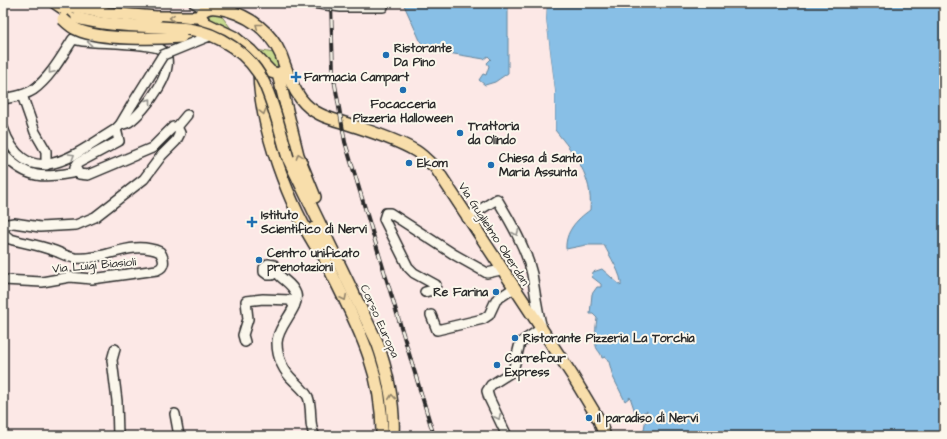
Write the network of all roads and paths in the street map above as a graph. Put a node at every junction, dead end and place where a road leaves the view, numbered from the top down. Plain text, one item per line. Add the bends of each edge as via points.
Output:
1 (50, 3) edge
2 (55, 3) edge
3 (312, 3) edge
4 (70, 5) edge
5 (383, 7) dead end
6 (203, 10) edge
7 (226, 32) junction
8 (207, 37) junction
9 (258, 59) junction
10 (282, 72) junction
11 (22, 95) junction
12 (3, 99) edge
13 (187, 116) dead end
14 (118, 127) junction
15 (177, 127) junction
16 (3, 128) edge
17 (3, 154) edge
18 (288, 158) junction
19 (46, 165) junction
20 (77, 172) junction
21 (467, 218) junction
22 (326, 264) junction
23 (501, 270) junction
24 (276, 272) dead end
25 (3, 280) edge
26 (514, 288) junction
27 (425, 292) dead end
28 (356, 295) junction
29 (294, 306) junction
30 (431, 315) dead end
31 (542, 328) junction
32 (245, 342) dead end
33 (115, 349) dead end
34 (175, 414) dead end
35 (603, 435) edge
36 (118, 436) edge
37 (179, 436) edge
38 (315, 436) edge
39 (382, 436) edge
40 (393, 436) edge
41 (507, 436) edge

1 - 8 main road, bridge via 63,20 77,30 90,34 151,38
2 - 18 main road, Corso Europa, bridge via 77,18 106,24 188,29 218,38 232,46 252,64 264,83
3 - 5 street via 341,7
6 -> 4 main road, Via Guglielmo Oberdan, bridge via 157,17 107,14
6 - 7 main road via 207,25
10 -> 6 main road, Via Guglielmo Oberdan via 276,47 262,28 243,17
7 - 8 main road
7 - 9 main road via 247,47
8 - 14 street, bridge via 164,55
9 - 10 main road via 271,72
9 -> 22 main road via 262,106 278,163 303,224
10 - 21 main road, Via Guglielmo Oberdan via 313,111 393,140 422,156 435,168
28 -> 10 main road via 350,273 298,155 286,112
11 - 12 street
14 -> 11 street via 128,123 159,87 168,68 167,57 161,50 73,39 41,82
11 - 19 street via 35,132 46,151
13 - 15 street, Via Luigi Biasioli
19 -> 14 street via 68,159
14 - 20 street via 119,141 78,162 75,167
15 - 20 street, Via Luigi Biasioli via 171,128 148,150 88,175 82,176
15 - 25 street, Via Luigi Biasioli via 180,133 178,138 144,179 96,217 76,225 40,227 11,223 4,229 5,236 10,239 51,249 74,258 93,257 136,247 147,248 160,252 163,256 161,269 92,279 70,277 42,282
16 - 19 street via 16,153 30,162
17 - 20 street, Via Luigi Biasioli via 13,164 36,176 47,178
18 - 22 main road, Corso Europa via 301,199 319,238
18 - 28 main road, Corso Europa via 344,276
21 - 23 main road, Via Guglielmo Oberdan
21 -> 31 street via 497,199 515,230 532,273 536,308
22 -> 39 main road, Corso Europa via 367,349 374,370 382,415
23 - 26 main road, Via Guglielmo Oberdan
23 - 27 street via 488,273 390,213 386,213 383,218 405,263 414,273 436,286 433,290
24 - 29 street via 296,293
26 - 30 street via 496,300 489,315 483,319 436,330
26 - 31 main road, Via Guglielmo Oberdan
40 -> 28 main road, Corso Europa via 394,422 386,365
29 - 32 street via 290,300 246,301 248,319 243,335
29 - 38 street via 278,334 277,349 288,376 308,398 311,426
31 - 35 main road, Via Guglielmo Oberdan via 595,413
31 -> 41 street via 520,343 514,371 489,387 489,398
33 - 36 street via 112,360
34 - 37 street

